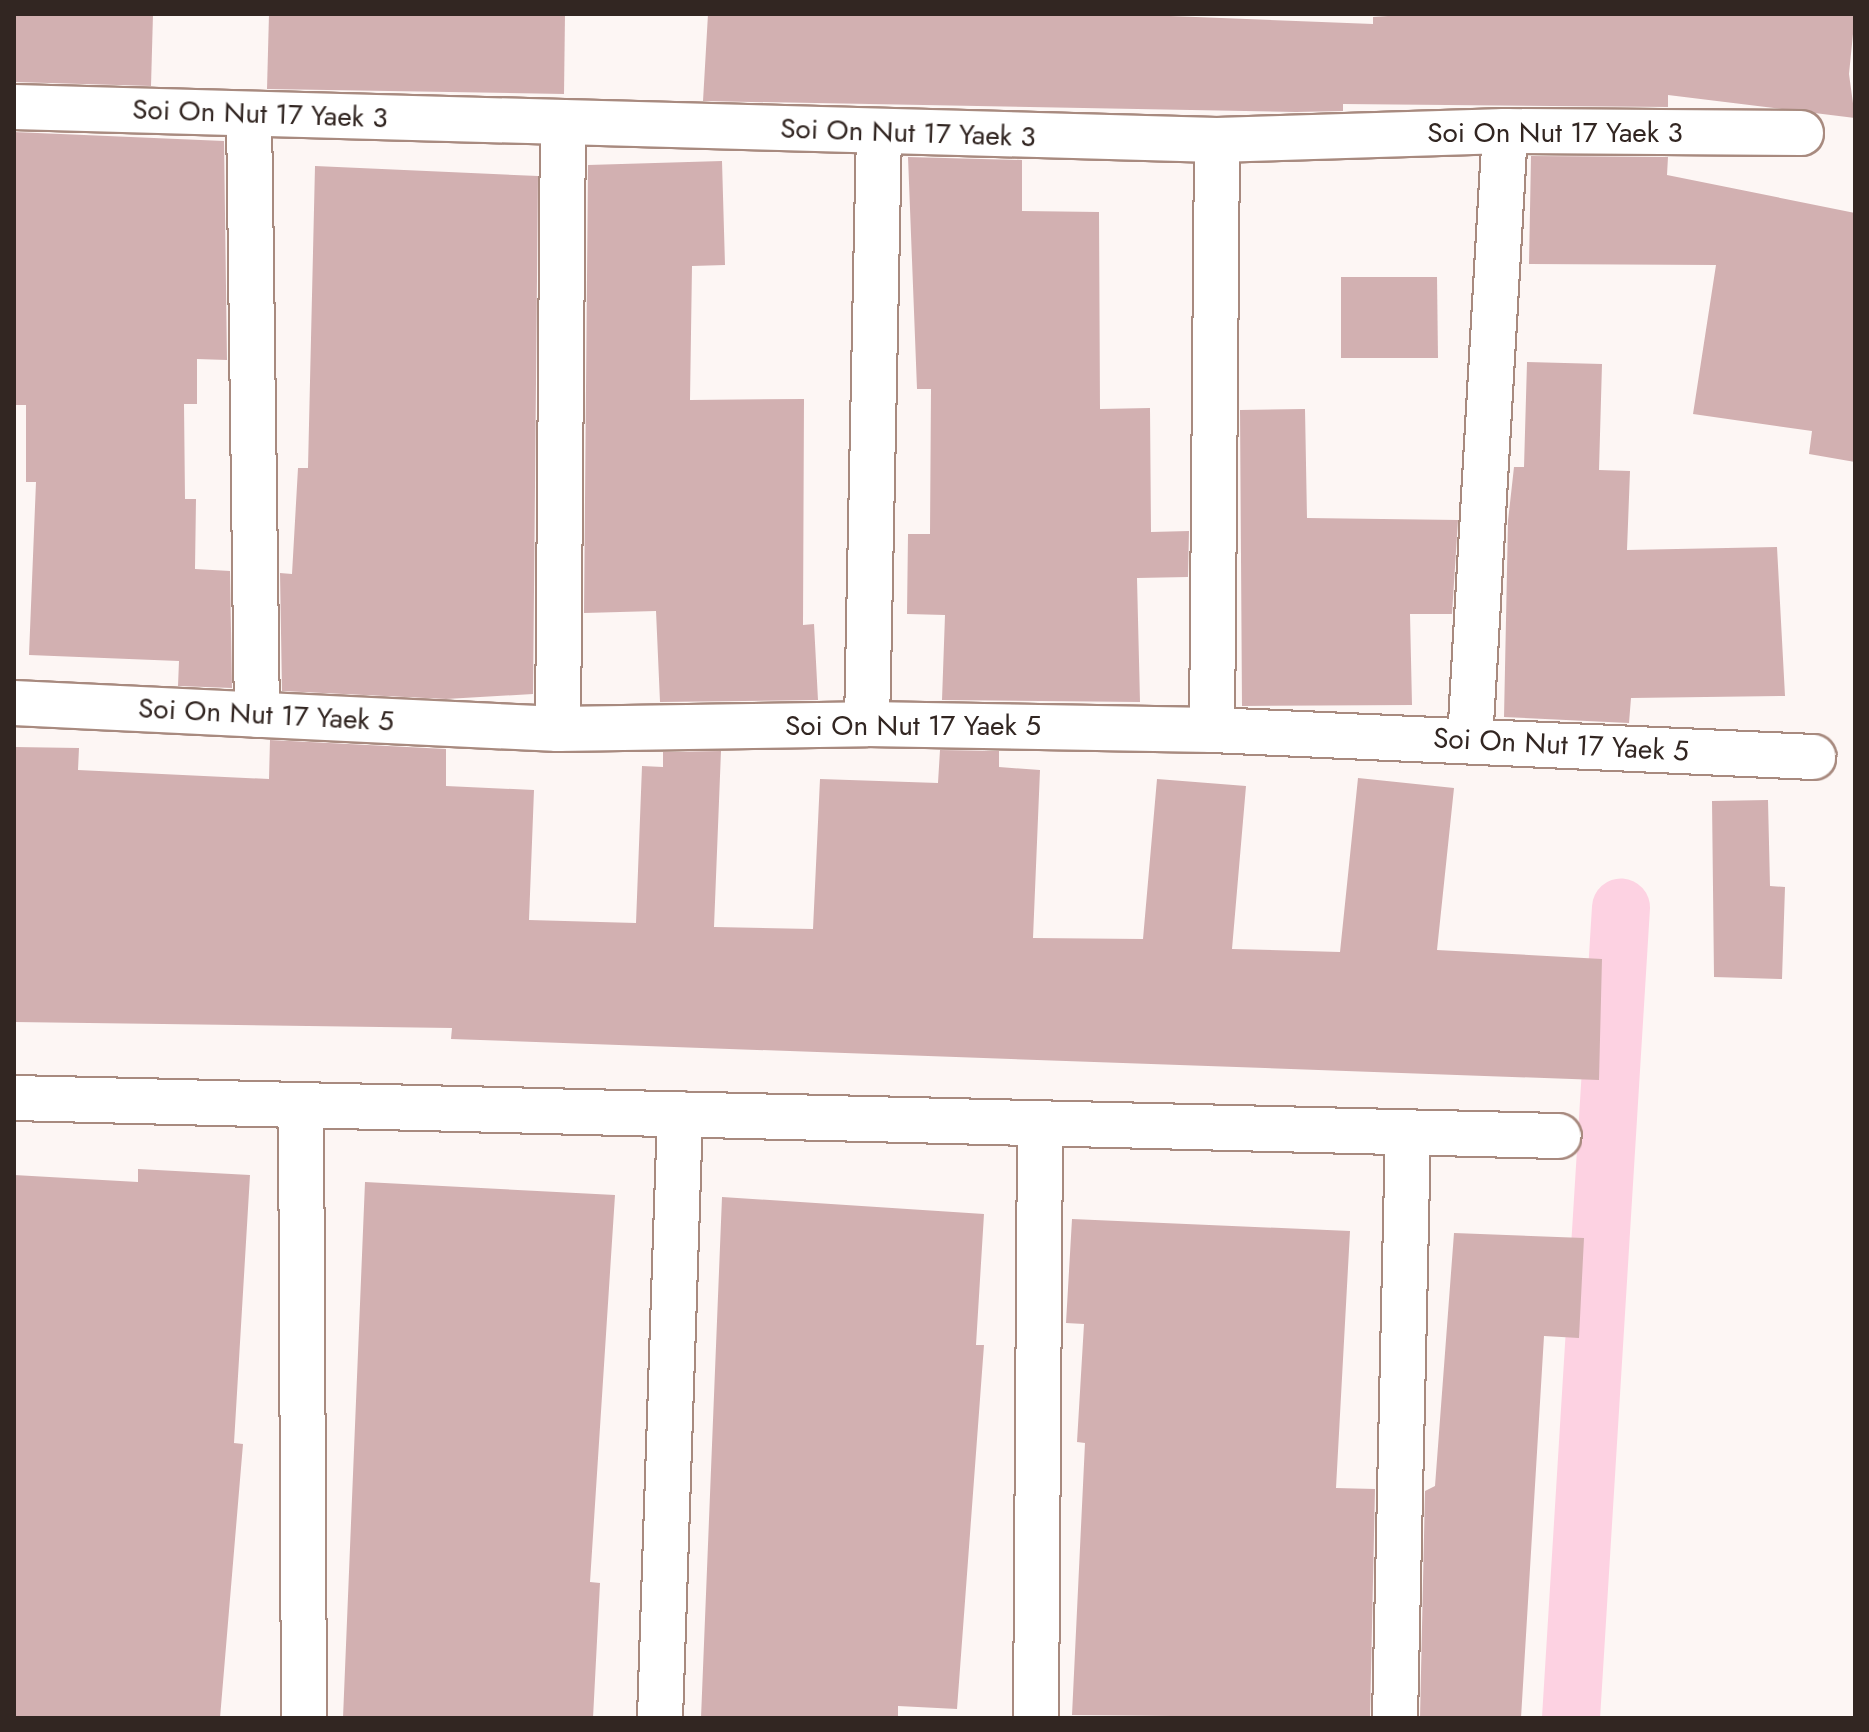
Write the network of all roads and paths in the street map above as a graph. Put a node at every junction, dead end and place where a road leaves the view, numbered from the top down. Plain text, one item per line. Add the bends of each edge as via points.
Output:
1 (14, 107) edge
2 (249, 114) junction
3 (563, 122) junction
4 (1505, 131) junction
5 (879, 133) junction
6 (1801, 133) dead end
7 (1217, 140) junction
8 (14, 703) edge
9 (257, 715) junction
10 (867, 724) junction
11 (558, 729) junction
12 (1212, 730) junction
13 (1470, 741) junction
14 (1813, 757) dead end
15 (14, 1098) edge
16 (301, 1105) junction
17 (680, 1114) junction
18 (1040, 1123) junction
19 (1408, 1132) junction
20 (1559, 1136) dead end
21 (304, 1718) edge
22 (660, 1718) edge
23 (1036, 1718) edge
24 (1395, 1718) edge

1 - 2 street, Soi On Nut 17 Yaek 3
2 - 3 street, Soi On Nut 17 Yaek 3
2 - 9 street
3 - 5 street, Soi On Nut 17 Yaek 3
3 - 11 street
4 - 6 street, Soi On Nut 17 Yaek 3
4 - 7 street, Soi On Nut 17 Yaek 3
4 - 13 street
5 - 7 street, Soi On Nut 17 Yaek 3
5 - 10 street
7 - 12 street
8 - 9 street, Soi On Nut 17 Yaek 5
9 - 11 street, Soi On Nut 17 Yaek 5
10 - 11 street, Soi On Nut 17 Yaek 5
10 - 12 street, Soi On Nut 17 Yaek 5
12 - 13 street, Soi On Nut 17 Yaek 5
13 - 14 street, Soi On Nut 17 Yaek 5
15 - 16 street
16 - 17 street
16 - 21 street
17 - 18 street
17 - 22 street
18 - 19 street
18 - 23 street
19 - 20 street
19 - 24 street

